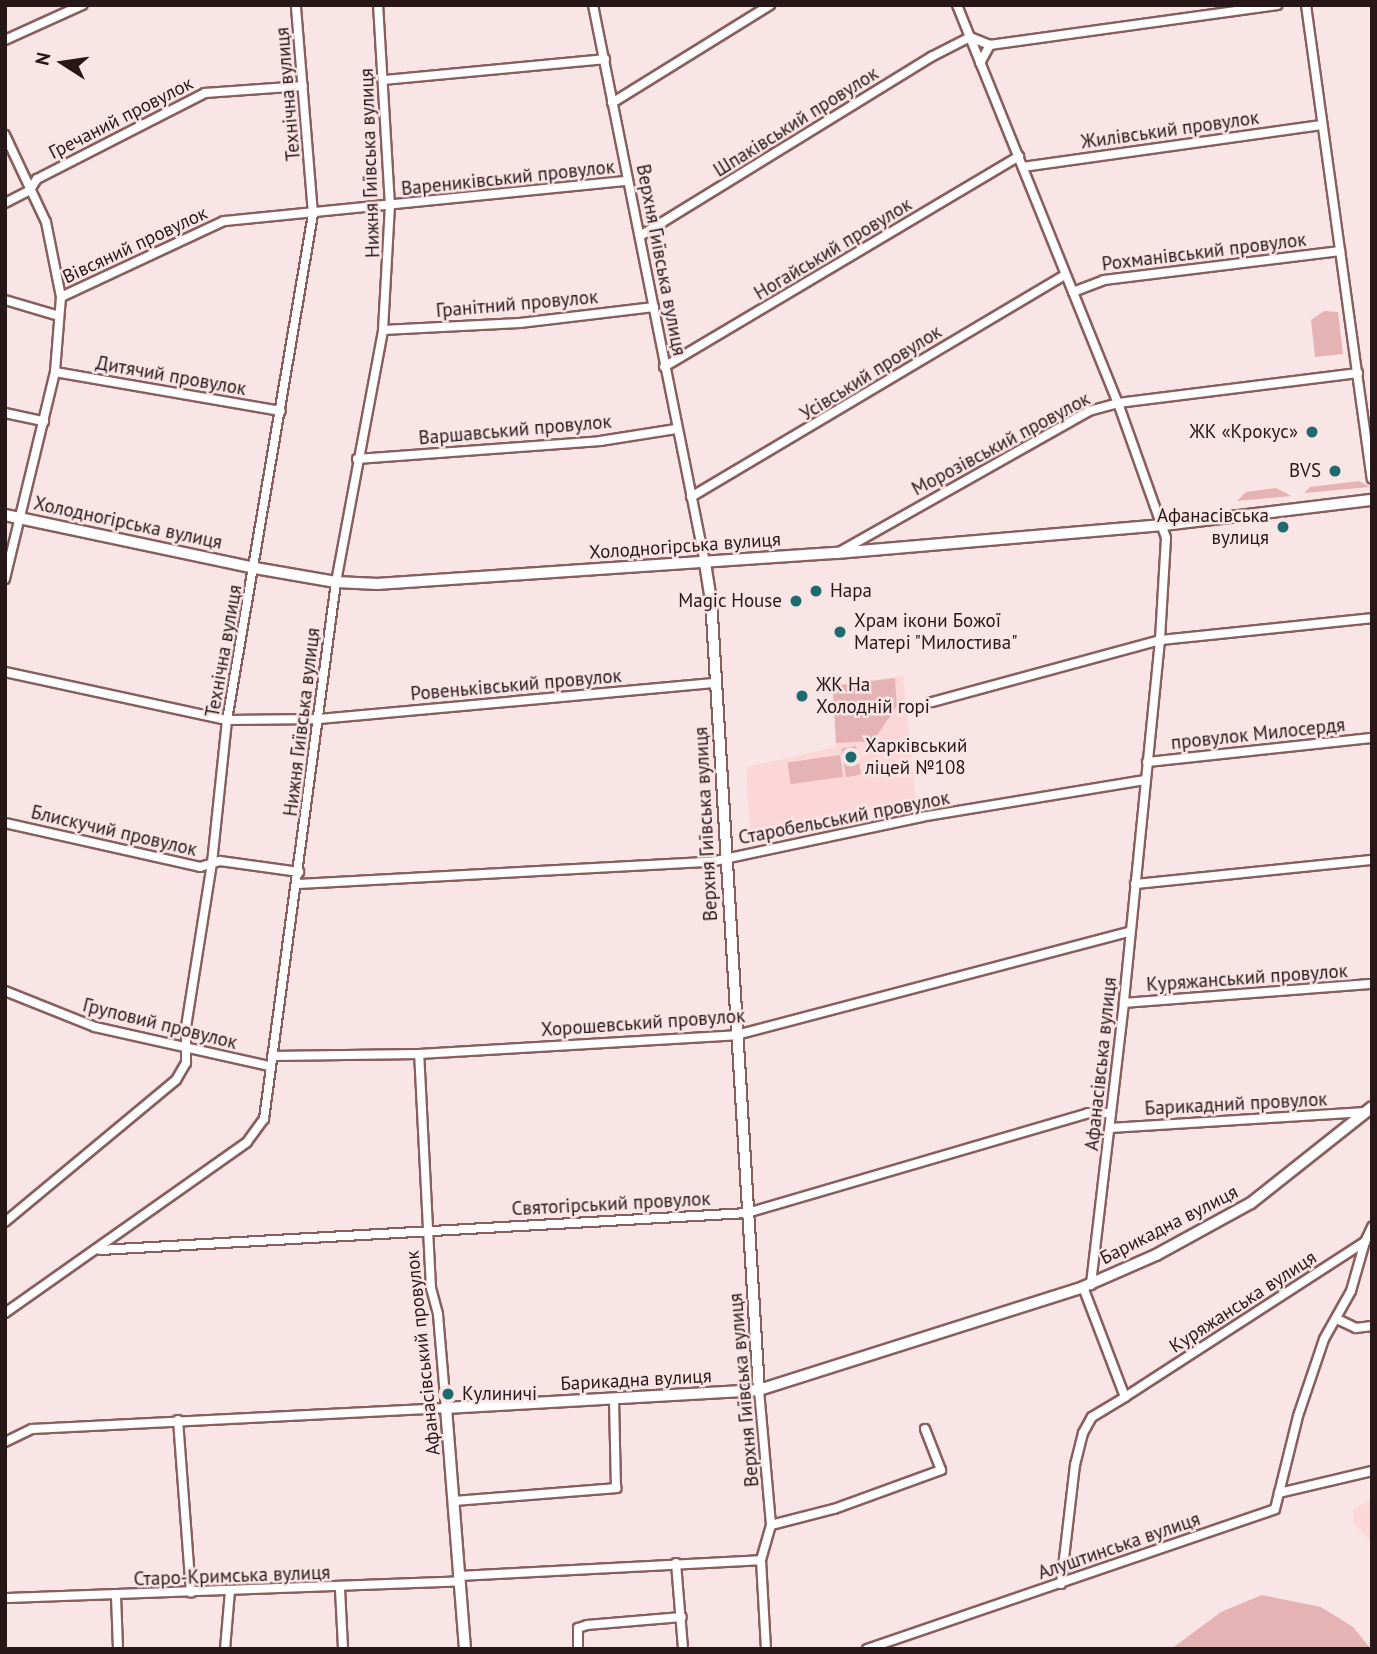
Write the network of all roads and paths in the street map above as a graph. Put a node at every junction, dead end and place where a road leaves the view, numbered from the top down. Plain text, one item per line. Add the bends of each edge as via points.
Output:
1 (82, 5) edge
2 (296, 5) edge
3 (378, 5) edge
4 (593, 5) edge
5 (770, 5) edge
6 (957, 5) edge
7 (1278, 5) edge
8 (1306, 5) edge
9 (970, 37) junction
10 (5, 40) edge
11 (989, 45) junction
12 (605, 59) junction
13 (980, 63) junction
14 (384, 80) junction
15 (303, 86) junction
16 (612, 103) junction
17 (1321, 125) junction
18 (5, 135) edge
19 (1019, 156) junction
20 (1023, 167) junction
21 (628, 181) junction
22 (30, 190) junction
23 (5, 203) edge
24 (390, 206) junction
25 (313, 214) junction
26 (640, 236) junction
27 (1340, 251) junction
28 (1065, 275) junction
29 (1073, 292) junction
30 (61, 297) junction
31 (5, 300) edge
32 (654, 307) junction
33 (59, 316) junction
34 (383, 330) junction
35 (664, 367) junction
36 (55, 372) junction
37 (1359, 373) junction
38 (1118, 403) junction
39 (281, 411) junction
40 (5, 412) edge
41 (44, 421) junction
42 (676, 429) junction
43 (357, 458) junction
44 (1372, 478) edge
45 (691, 497) junction
46 (1372, 500) edge
47 (5, 515) edge
48 (18, 518) junction
49 (1164, 525) junction
50 (836, 554) junction
51 (705, 563) junction
52 (256, 568) junction
53 (5, 579) edge
54 (335, 582) junction
55 (1372, 618) edge
56 (1160, 639) junction
57 (5, 672) edge
58 (716, 683) junction
59 (932, 702) dead end
60 (319, 719) junction
61 (227, 720) junction
62 (1372, 738) edge
63 (1147, 762) junction
64 (1144, 780) junction
65 (5, 822) edge
66 (725, 860) junction
67 (1372, 860) edge
68 (212, 863) junction
69 (299, 872) junction
70 (298, 884) junction
71 (1135, 884) junction
72 (1130, 932) junction
73 (1372, 984) edge
74 (5, 991) edge
75 (1124, 1003) junction
76 (736, 1035) junction
77 (186, 1050) junction
78 (419, 1054) junction
79 (272, 1056) junction
80 (270, 1066) junction
81 (1368, 1109) edge
82 (1111, 1113) junction
83 (1110, 1128) junction
84 (747, 1213) junction
85 (5, 1222) edge
86 (1372, 1227) edge
87 (428, 1230) junction
88 (1365, 1242) junction
89 (100, 1250) junction
90 (1087, 1286) junction
91 (5, 1313) edge
92 (1339, 1320) junction
93 (1372, 1326) edge
94 (759, 1390) junction
95 (1125, 1397) junction
96 (614, 1398) junction
97 (446, 1408) junction
98 (178, 1420) junction
99 (925, 1429) dead end
100 (5, 1443) edge
101 (1372, 1471) edge
102 (1279, 1493) junction
103 (455, 1501) junction
104 (771, 1525) junction
105 (761, 1560) junction
106 (676, 1563) junction
107 (459, 1578) junction
108 (1061, 1584) junction
109 (340, 1589) junction
110 (230, 1591) junction
111 (191, 1593) junction
112 (116, 1595) junction
113 (5, 1598) edge
114 (682, 1617) junction
115 (118, 1649) edge
116 (225, 1649) edge
117 (343, 1649) edge
118 (465, 1649) edge
119 (578, 1649) edge
120 (682, 1649) edge
121 (766, 1649) edge
122 (867, 1649) edge

1 - 10 street
2 - 15 street, Технічна вулиця
3 - 14 street, Нижня Гиївська вулиця
4 - 12 street, Верхня Гиївська вулиця
5 - 16 street
6 - 9 street, Афанасівська вулиця
7 - 11 street
8 - 17 street
9 - 11 street
9 - 13 street, Афанасівська вулиця
9 - 26 street, Шпаківський провулок
11 - 13 street
12 - 14 street
12 - 16 street, Верхня Гиївська вулиця
13 - 19 street, Афанасівська вулиця
14 - 24 street, Нижня Гиївська вулиця
15 - 22 street, Гречаний провулок via 205,93 37,179
15 - 25 street, Технічна вулиця
16 - 21 street, Верхня Гиївська вулиця
17 - 20 street, Жилівський провулок
17 - 27 street
18 - 22 street
19 - 20 street, Афанасівська вулиця
19 - 35 street, Ногайський провулок
20 - 28 street, Афанасівська вулиця
21 - 24 street, Варениківський провулок
21 - 26 street, Верхня Гиївська вулиця
22 - 23 street, Гречаний провулок
22 - 30 street via 46,222
24 - 25 street, Вівсяний провулок
24 - 34 street, Нижня Гиївська вулиця
25 - 30 street, Вівсяний провулок via 224,220
25 - 39 street, Технічна вулиця
26 - 32 street, Верхня Гиївська вулиця
27 - 29 street, Рохманівський провулок via 1104,280
27 - 37 street
28 - 29 street, Афанасівська вулиця
28 - 45 street, Усівський провулок
29 - 38 street, Афанасівська вулиця
30 - 33 street
31 - 33 street
32 - 34 street, Гранітний провулок via 520,323
32 - 35 street, Верхня Гиївська вулиця
33 - 36 street
34 - 43 street, Нижня Гиївська вулиця
35 - 42 street, Верхня Гиївська вулиця
36 - 39 street, Дитячий провулок
36 - 41 street
37 - 38 street, Морозівський провулок
37 - 44 street
38 - 49 street, Афанасівська вулиця
38 - 50 street, Морозівський провулок via 1089,411
39 - 52 street, Технічна вулиця
40 - 41 street
41 - 48 street
42 - 43 street, Варшавський провулок via 600,441
42 - 45 street, Верхня Гиївська вулиця
43 - 54 street, Нижня Гиївська вулиця
45 - 51 street, Верхня Гиївська вулиця
46 - 49 main road, Холодногірська вулиця
47 - 48 main road, Холодногірська вулиця
48 - 52 main road, Холодногірська вулиця
48 - 53 street
49 - 50 main road, Холодногірська вулиця
49 - 56 street, Афанасівська вулиця
50 - 51 main road, Холодногірська вулиця
51 - 54 main road, Холодногірська вулиця via 377,584
51 - 58 street, Верхня Гиївська вулиця
52 - 54 main road, Холодногірська вулиця
52 - 61 street, Технічна вулиця
54 - 60 street, Нижня Гиївська вулиця
55 - 56 street
56 - 59 street
56 - 63 street, Афанасівська вулиця
57 - 61 street, Ровеньківський провулок
58 - 60 street, Ровеньківський провулок
58 - 66 street, Верхня Гиївська вулиця
60 - 61 street, Ровеньківський провулок
60 - 69 street, Нижня Гиївська вулиця
61 - 68 street, Технічна вулиця
62 - 63 street, провулок Милосердя
63 - 64 street, Афанасівська вулиця
64 - 66 street, Старобельський провулок via 908,820
64 - 71 street, Афанасівська вулиця
65 - 68 street, Блискучий провулок via 200,867
66 - 70 street, Старобельський провулок via 650,868
66 - 76 street, Верхня Гиївська вулиця
67 - 71 street
68 - 69 street, Блискучий провулок
68 - 77 street, Технічна вулиця via 196,947
69 - 70 street, Нижня Гиївська вулиця
70 - 79 street, Нижня Гиївська вулиця
71 - 72 street, Афанасівська вулиця
72 - 75 street, Афанасівська вулиця
72 - 76 street, Хорошевський провулок
73 - 75 street, Куряжанський провулок
74 - 77 street, Груповий провулок via 95,1027
75 - 82 street, Афанасівська вулиця
76 - 78 street, Хорошевський провулок
76 - 84 street, Верхня Гиївська вулиця
77 - 80 street, Груповий провулок
77 - 85 street, Технічна вулиця via 186,1063 176,1080
78 - 79 street, Хорошевський провулок
78 - 87 street, Афанасівський провулок
79 - 80 street, Нижня Гиївська вулиця
80 - 89 street, Нижня Гиївська вулиця via 264,1119 247,1142
81 - 83 street, Барикадний провулок
81 - 90 street, Барикадна вулиця via 1251,1203
82 - 83 street, Афанасівська вулиця
82 - 84 street, Святогірський провулок via 1088,1113
83 - 90 street, Афанасівська вулиця
84 - 87 street, Святогірський провулок
84 - 94 street, Верхня Гиївська вулиця
86 - 88 street
87 - 89 street, Святогірський провулок
87 - 97 street, Афанасівський провулок
88 - 92 street
88 - 95 street, Куряжанська вулиця
89 - 91 street, Нижня Гиївська вулиця
90 - 94 street, Барикадна вулиця
90 - 95 street, Афанасівська вулиця
92 - 93 street via 1356,1328
92 - 102 street via 1324,1339
94 - 96 street, Барикадна вулиця
94 - 104 street, Верхня Гиївська вулиця
95 - 108 street via 1093,1417 1083,1433
96 - 97 street, Барикадна вулиця
96 - 103 street via 616,1488
97 - 98 street, Барикадна вулиця
97 - 103 street, Афанасівський провулок
98 - 100 street, Барикадна вулиця via 32,1429
98 - 111 street
99 - 104 street via 941,1470 834,1509
101 - 102 street
102 - 108 street, Алуштинська вулиця via 1281,1501 1275,1509 1144,1550
103 - 107 street, Афанасівський провулок
104 - 105 street, Верхня Гиївська вулиця
105 - 106 street, Старо-Кримська вулиця
105 - 121 street, Верхня Гиївська вулиця
106 - 107 street, Старо-Кримська вулиця
106 - 114 street
107 - 109 street, Старо-Кримська вулиця
107 - 118 street, Афанасівський провулок
108 - 122 street, Алуштинська вулиця via 990,1603
109 - 110 street, Старо-Кримська вулиця
109 - 117 street
110 - 111 street, Старо-Кримська вулиця
110 - 116 street
111 - 112 street, Старо-Кримська вулиця
112 - 113 street, Старо-Кримська вулиця
112 - 115 street
114 - 119 street via 578,1628
114 - 120 street

